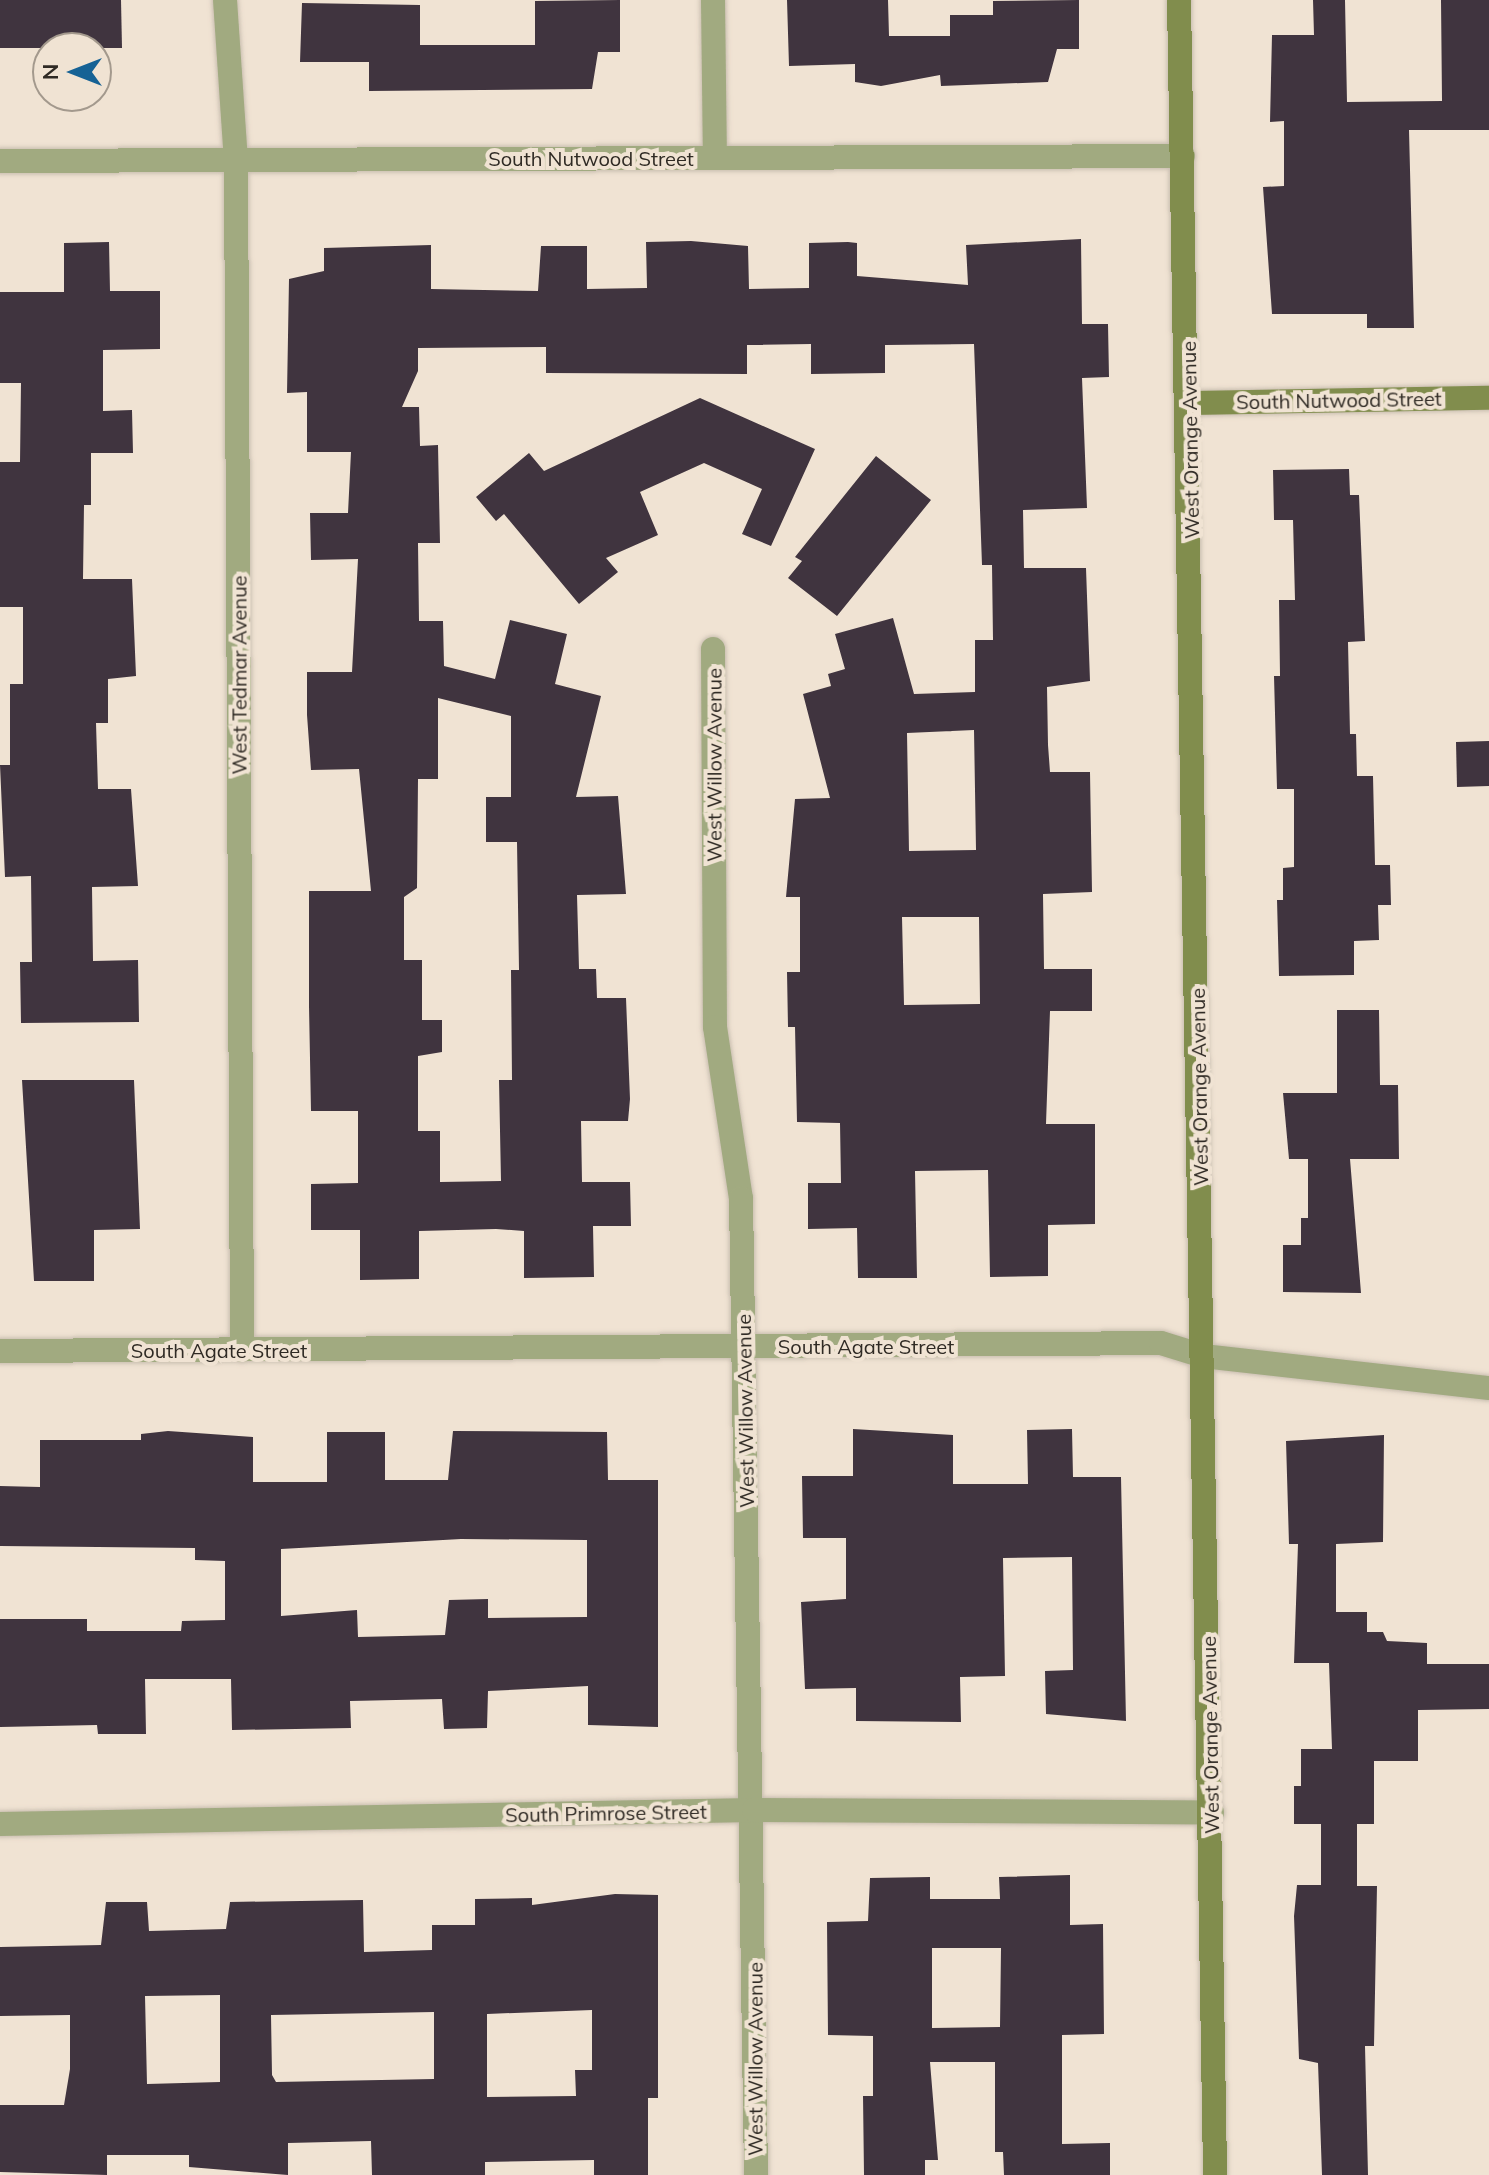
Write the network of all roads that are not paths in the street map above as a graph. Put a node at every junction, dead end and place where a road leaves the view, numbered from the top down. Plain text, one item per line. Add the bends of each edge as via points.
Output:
1 (225, 0) edge
2 (713, 0) edge
3 (1179, 0) edge
4 (1183, 156) junction
5 (715, 157) junction
6 (236, 160) junction
7 (0, 161) edge
8 (1489, 398) edge
9 (1190, 403) junction
10 (713, 649) dead end
11 (743, 1347) junction
12 (242, 1350) junction
13 (0, 1351) edge
14 (1203, 1356) junction
15 (1489, 1388) edge
16 (754, 1810) junction
17 (1212, 1812) junction
18 (0, 1824) edge
19 (756, 2175) edge
20 (1215, 2175) edge

1 - 6 street, West Tedmar Avenue
2 - 5 street
3 - 4 street, West Orange Avenue
4 - 5 street, South Nutwood Street
4 - 9 street, West Orange Avenue
5 - 6 street, South Nutwood Street
6 - 7 street, South Nutwood Street
6 - 12 street, West Tedmar Avenue
8 - 9 street, South Nutwood Street
9 - 14 street, West Orange Avenue
10 - 11 street, West Willow Avenue via 715,1027 741,1198
11 - 12 street, South Agate Street
11 - 14 street, South Agate Street via 1161,1343
11 - 16 street, West Willow Avenue
12 - 13 street, South Agate Street
14 - 15 street, South Agate Street
14 - 17 street, West Orange Avenue
16 - 17 street, South Primrose Street
16 - 18 street, South Primrose Street
16 - 19 street, West Willow Avenue
17 - 20 street, West Orange Avenue

